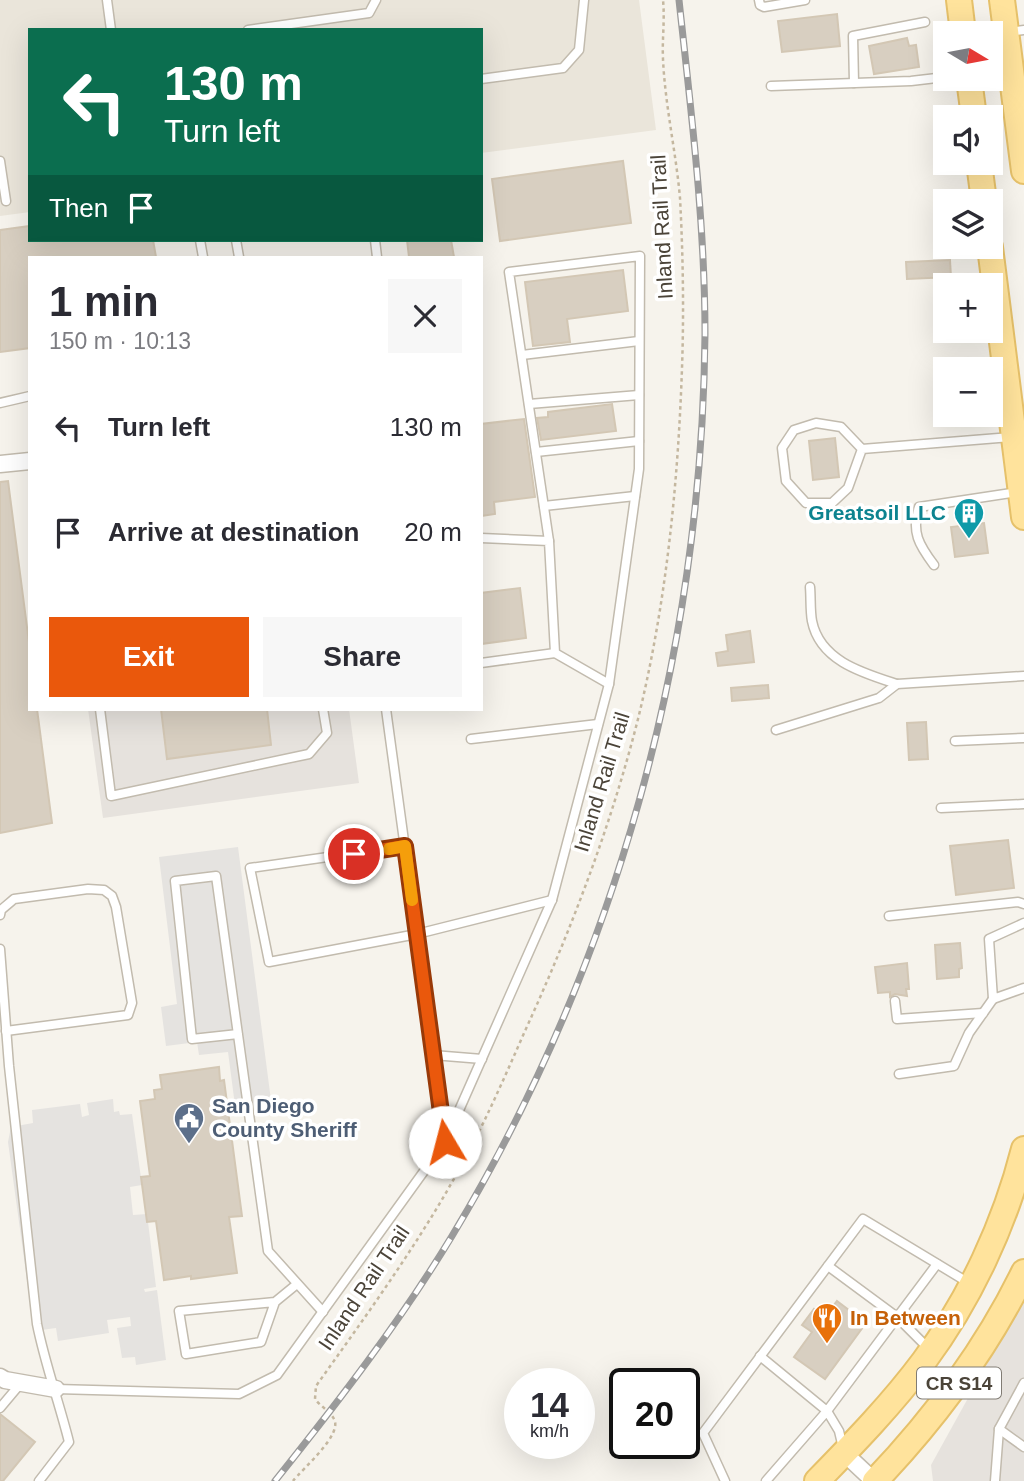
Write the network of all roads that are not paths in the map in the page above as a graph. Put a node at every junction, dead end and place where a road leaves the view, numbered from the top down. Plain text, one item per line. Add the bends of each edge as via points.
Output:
1 (107, 0) edge
2 (376, 0) edge
3 (584, 0) edge
4 (759, 0) edge
5 (805, 0) edge
6 (959, 0) edge
7 (1002, 0) edge
8 (962, 21) edge
9 (925, 22) dead end
10 (111, 28) edge
11 (262, 28) edge
12 (1015, 32) edge
13 (933, 78) edge
14 (483, 79) edge
15 (853, 83) junction
16 (771, 86) dead end
17 (0, 161) edge
18 (1024, 171) edge
19 (6, 201) dead end
20 (992, 259) edge
21 (639, 341) junction
22 (522, 355) junction
23 (639, 395) junction
24 (28, 396) edge
25 (0, 403) edge
26 (529, 404) junction
27 (1014, 436) junction
28 (639, 442) junction
29 (862, 449) junction
30 (536, 452) junction
31 (28, 461) edge
32 (0, 464) edge
33 (1021, 492) junction
34 (635, 496) junction
35 (544, 506) junction
36 (1024, 517) edge
37 (483, 538) edge
38 (549, 541) junction
39 (934, 565) dead end
40 (810, 587) dead end
41 (555, 653) junction
42 (483, 663) edge
43 (1024, 676) edge
44 (608, 684) junction
45 (897, 684) junction
46 (100, 711) edge
47 (323, 711) edge
48 (386, 711) edge
49 (598, 724) junction
50 (776, 730) dead end
51 (1024, 738) edge
52 (471, 739) dead end
53 (955, 741) dead end
54 (1024, 804) edge
55 (941, 808) dead end
56 (405, 846) junction
57 (552, 900) junction
58 (1024, 904) edge
59 (0, 915) edge
60 (888, 916) dead end
61 (1024, 923) edge
62 (417, 934) junction
63 (0, 949) edge
64 (1024, 989) edge
65 (993, 999) junction
66 (895, 1001) dead end
67 (983, 1013) junction
68 (6, 1031) junction
69 (238, 1034) junction
70 (433, 1055) junction
71 (482, 1059) junction
72 (899, 1074) dead end
73 (445, 1142) junction
74 (1024, 1149) edge
75 (937, 1264) junction
76 (828, 1266) junction
77 (1024, 1272) edge
78 (297, 1284) junction
79 (971, 1284) junction
80 (275, 1302) junction
81 (323, 1312) junction
82 (897, 1317) junction
83 (931, 1351) junction
84 (760, 1356) junction
85 (0, 1377) edge
86 (21, 1383) junction
87 (1024, 1384) edge
88 (56, 1389) junction
89 (0, 1408) edge
90 (827, 1411) junction
91 (999, 1429) junction
92 (1024, 1447) edge
93 (844, 1453) junction
94 (39, 1481) edge
95 (725, 1481) edge
96 (766, 1481) edge
97 (817, 1481) edge
98 (875, 1481) edge
99 (995, 1481) edge

1 - 10 lane
2 - 11 lane via 369,13
3 - 14 lane via 579,50 563,68
4 - 5 lane via 762,7
6 - 8 main road
7 - 12 main road
9 - 15 lane via 853,36
12 - 18 main road
13 - 15 lane
15 - 16 lane
17 - 19 lane
20 - 27 main road
21 - 22 lane
21 - 22 lane via 640,256 509,272
21 - 23 lane
22 - 26 lane
23 - 26 lane
23 - 28 lane
24 - 25 lane
26 - 30 lane
27 - 29 lane
27 - 33 main road
28 - 30 lane
28 - 34 lane
29 - 29 lane via 841,427 816,423 794,430 782,448 786,481 806,503 832,503 848,488
30 - 35 lane
31 - 32 street
33 - 36 main road
33 - 39 lane via 919,507 915,522 920,545
34 - 35 lane
34 - 44 lane
35 - 38 lane
37 - 38 lane
38 - 41 lane
40 - 45 lane via 812,622 823,648 838,660
41 - 42 lane
41 - 44 lane
43 - 45 lane
44 - 49 lane
45 - 50 lane via 879,698
46 - 47 lane via 111,796 309,754 327,733
48 - 56 lane
49 - 52 lane
49 - 57 lane
51 - 53 lane
54 - 55 lane
56 - 62 lane
56 - 62 lane via 250,868 269,962
57 - 62 lane
57 - 71 lane
58 - 60 lane
59 - 68 lane via 14,900 104,890 116,907 132,1003 128,1015
61 - 65 lane via 989,939
62 - 70 lane
63 - 68 lane
64 - 65 lane
65 - 67 lane
66 - 67 lane via 897,1019
67 - 72 lane via 954,1066
68 - 88 lane via 37,1324
69 - 69 lane via 216,876 175,881 192,1039
69 - 78 lane via 268,1251
70 - 71 lane
70 - 73 lane
71 - 73 lane
73 - 81 lane
74 - 79 main road, CR S14 via 1002,1215
75 - 76 lane via 863,1219
75 - 79 lane
75 - 82 lane
76 - 82 lane
76 - 84 lane
77 - 98 main road, CR S14 via 962,1378
78 - 80 lane
78 - 81 lane
79 - 83 main road, CR S14
80 - 80 lane via 179,1311 186,1354 261,1342
81 - 88 lane via 276,1375 239,1394
82 - 83 lane
82 - 90 lane
83 - 93 main road, CR S14
84 - 90 lane
84 - 95 lane via 703,1433
85 - 86 street
86 - 88 street
86 - 89 lane
87 - 91 lane
88 - 94 lane via 69,1442
90 - 93 lane via 839,1431
90 - 96 lane
91 - 92 lane
91 - 99 lane
93 - 97 main road, CR S14
93 - 98 street

